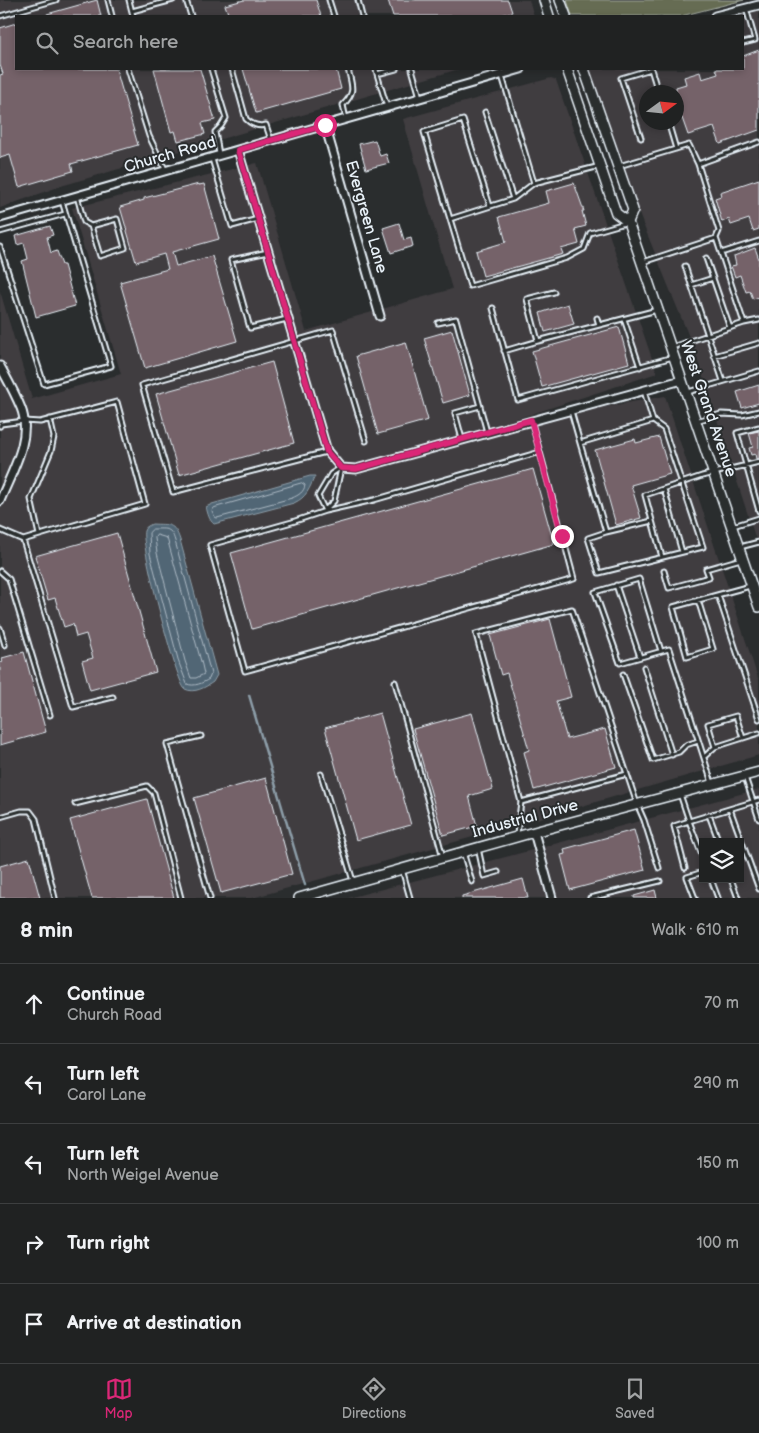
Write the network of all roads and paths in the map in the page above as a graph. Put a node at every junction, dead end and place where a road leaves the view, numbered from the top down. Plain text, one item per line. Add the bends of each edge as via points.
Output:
1 (56, 0) edge
2 (108, 0) edge
3 (129, 0) edge
4 (173, 0) edge
5 (186, 0) edge
6 (329, 0) edge
7 (358, 0) edge
8 (544, 0) edge
9 (560, 0) edge
10 (759, 5) edge
11 (746, 8) junction
12 (132, 11) junction
13 (112, 15) edge
14 (134, 15) edge
15 (191, 15) edge
16 (334, 15) edge
17 (362, 15) edge
18 (549, 15) edge
19 (566, 15) edge
20 (718, 15) edge
21 (0, 16) edge
22 (757, 40) edge
23 (744, 43) edge
24 (128, 70) edge
25 (211, 70) edge
26 (232, 70) edge
27 (348, 70) edge
28 (376, 70) edge
29 (392, 70) edge
30 (412, 70) edge
31 (515, 70) edge
32 (568, 70) edge
33 (584, 70) edge
34 (649, 70) edge
35 (652, 70) edge
36 (501, 72) edge
37 (378, 74) junction
38 (656, 85) edge
39 (420, 98) junction
40 (387, 108) junction
41 (485, 112) dead end
42 (346, 119) junction
43 (325, 125) junction
44 (670, 130) edge
45 (641, 138) dead end
46 (271, 140) junction
47 (759, 142) edge
48 (676, 149) junction
49 (238, 150) junction
50 (219, 155) junction
51 (211, 157) junction
52 (698, 164) junction
53 (600, 166) junction
54 (618, 166) junction
55 (166, 170) junction
56 (534, 183) junction
57 (77, 196) junction
58 (513, 198) junction
59 (61, 200) junction
60 (490, 206) junction
61 (66, 214) junction
62 (0, 218) edge
63 (258, 219) junction
64 (450, 219) junction
65 (628, 222) junction
66 (91, 226) junction
67 (0, 232) edge
68 (716, 238) junction
69 (759, 241) edge
70 (0, 247) edge
71 (268, 252) junction
72 (721, 253) junction
73 (706, 258) dead end
74 (642, 262) junction
75 (685, 266) dead end
76 (713, 278) junction
77 (691, 285) junction
78 (554, 292) dead end
79 (492, 308) dead end
80 (659, 310) junction
81 (380, 316) dead end
82 (597, 318) dead end
83 (288, 319) junction
84 (624, 319) junction
85 (759, 320) edge
86 (438, 323) dead end
87 (744, 323) junction
88 (599, 325) junction
89 (730, 328) junction
90 (708, 335) junction
91 (294, 340) junction
92 (538, 341) junction
93 (759, 343) edge
94 (671, 347) junction
95 (504, 351) junction
96 (714, 356) junction
97 (675, 357) junction
98 (0, 366) edge
99 (640, 367) junction
100 (759, 371) edge
101 (682, 380) junction
102 (723, 381) junction
103 (644, 390) junction
104 (686, 392) junction
105 (480, 406) junction
106 (570, 410) junction
107 (759, 411) edge
108 (50, 419) junction
109 (531, 420) junction
110 (24, 421) junction
111 (653, 421) junction
112 (696, 421) junction
113 (0, 426) edge
114 (759, 427) edge
115 (488, 432) junction
116 (462, 439) junction
117 (366, 441) dead end
118 (580, 443) junction
119 (327, 452) junction
120 (540, 452) junction
121 (759, 462) edge
122 (746, 465) junction
123 (340, 466) junction
124 (714, 473) junction
125 (682, 482) junction
126 (664, 488) junction
127 (0, 501) edge
128 (325, 510) junction
129 (759, 511) edge
130 (759, 518) edge
131 (652, 521) junction
132 (732, 526) junction
133 (0, 530) edge
134 (606, 532) junction
135 (39, 535) junction
136 (23, 540) junction
137 (759, 542) edge
138 (739, 548) junction
139 (682, 552) junction
140 (662, 557) junction
141 (743, 558) junction
142 (0, 571) edge
143 (664, 571) dead end
144 (616, 585) junction
145 (752, 586) junction
146 (718, 595) junction
147 (698, 600) junction
148 (759, 607) edge
149 (0, 628) edge
150 (5, 644) dead end
151 (661, 651) junction
152 (640, 657) junction
153 (644, 667) dead end
154 (623, 674) dead end
155 (395, 682) dead end
156 (114, 697) dead end
157 (50, 715) dead end
158 (759, 719) edge
159 (759, 733) edge
160 (201, 736) dead end
161 (743, 738) junction
162 (698, 741) junction
163 (715, 747) junction
164 (672, 754) junction
165 (704, 757) junction
166 (759, 772) edge
167 (321, 774) dead end
168 (627, 774) junction
169 (744, 776) junction
170 (712, 784) junction
171 (680, 793) junction
172 (759, 800) edge
173 (521, 802) junction
174 (753, 802) junction
175 (75, 804) dead end
176 (637, 804) junction
177 (730, 809) junction
178 (709, 815) junction
179 (0, 817) edge
180 (759, 820) edge
181 (689, 821) junction
182 (534, 832) junction
183 (517, 837) junction
184 (718, 838) edge
185 (699, 847) edge
186 (477, 848) junction
187 (463, 852) junction
188 (443, 857) junction
189 (402, 868) junction
190 (659, 868) dead end
191 (685, 868) dead end
192 (498, 872) dead end
193 (699, 873) edge
194 (660, 881) dead end
195 (353, 882) junction
196 (472, 882) dead end
197 (712, 883) edge
198 (732, 883) edge
199 (759, 889) edge
200 (321, 895) edge
201 (55, 898) edge
202 (181, 898) edge
203 (210, 898) edge
204 (299, 898) edge
205 (410, 898) edge
206 (552, 898) edge
207 (590, 898) edge
208 (695, 898) edge
209 (718, 898) edge
210 (738, 898) edge

1 - 21 lane
2 - 13 lane
3 - 12 lane
4 - 12 lane
5 - 15 lane
6 - 16 lane
7 - 17 lane
8 - 18 main road
9 - 19 main road
10 - 11 street
11 - 20 street
11 - 22 lane
12 - 14 lane
22 - 23 lane
24 - 55 lane via 149,136
25 - 50 lane via 226,118 215,132
26 - 46 lane via 246,119 259,126 266,125
27 - 42 lane via 353,87 349,99 342,105
28 - 37 lane
29 - 37 lane
30 - 39 lane
31 - 36 street, Church Road
32 - 53 main road, West Grand Avenue
33 - 54 main road, West Grand Avenue
34 - 45 lane via 621,78
35 - 38 lane
36 - 39 street, Church Road
36 - 56 lane
37 - 40 lane
39 - 40 street, Church Road
40 - 42 street, Church Road
41 - 58 lane
42 - 43 street, Church Road
43 - 46 street, Church Road
43 - 81 street, Evergreen Lane
44 - 48 lane
46 - 49 street, Church Road
47 - 52 lane
48 - 52 lane via 689,145
48 - 54 lane
49 - 50 street, Church Road
49 - 63 street
50 - 51 street, Church Road
51 - 55 street, Church Road
51 - 63 lane via 232,226
52 - 68 lane via 719,231
53 - 56 lane
53 - 65 main road, West Grand Avenue via 616,213
54 - 65 main road, West Grand Avenue via 633,210
55 - 57 street, Church Road
56 - 58 lane
57 - 59 street, Church Road
57 - 66 lane via 84,222
58 - 60 lane
59 - 61 lane
59 - 62 street, Church Road
60 - 64 lane
60 - 64 lane via 463,120 424,132
61 - 67 lane
61 - 70 lane via 111,366 44,384
63 - 71 street
64 - 65 lane via 470,286 567,258 584,249 590,233
65 - 74 main road, West Grand Avenue
66 - 66 lane via 100,256 125,248 117,219
68 - 72 lane
68 - 74 lane
69 - 72 lane
71 - 83 street
71 - 83 lane via 231,260 250,328
72 - 87 lane
73 - 76 lane
74 - 80 main road, West Grand Avenue
75 - 77 lane
76 - 77 lane
76 - 89 lane
77 - 90 lane
78 - 92 lane via 527,299
79 - 95 lane
80 - 84 lane
80 - 94 main road, West Grand Avenue
82 - 88 lane
83 - 91 street
84 - 88 lane
84 - 99 lane
85 - 87 lane
86 - 105 lane via 456,319
87 - 89 lane
88 - 92 lane
89 - 90 lane
90 - 94 lane
90 - 96 lane
91 - 117 lane via 333,330
91 - 119 street
91 - 119 lane via 142,385 170,483 173,492
92 - 95 lane
93 - 96 lane
94 - 97 main road, West Grand Avenue
95 - 99 lane via 518,400
96 - 102 lane
97 - 99 lane
97 - 101 main road, West Grand Avenue
98 - 110 street via 22,409
100 - 102 lane
101 - 103 street
101 - 104 main road, West Grand Avenue
102 - 104 lane
103 - 106 street
103 - 111 lane
104 - 112 main road, West Grand Avenue
105 - 115 lane
105 - 116 lane via 455,413
106 - 109 street
106 - 118 lane
107 - 112 lane via 742,415 721,414
108 - 110 lane
108 - 135 lane via 54,437 51,451 31,499
108 - 135 lane via 117,402 145,504
109 - 115 street
109 - 120 lane
110 - 113 lane
110 - 127 street via 21,450
111 - 118 lane
111 - 125 lane via 664,429
112 - 124 main road, West Grand Avenue
114 - 122 lane via 737,433
115 - 116 street
116 - 123 street via 356,469
118 - 134 lane
119 - 123 street
120 - 128 lane via 374,500
120 - 128 lane via 574,579 245,671 210,545
121 - 122 lane
122 - 124 lane
122 - 129 lane
123 - 128 lane via 334,501
123 - 128 lane via 331,474 318,496
124 - 125 lane
124 - 132 main road, West Grand Avenue
125 - 126 lane
125 - 139 lane via 703,547
126 - 131 lane via 645,495
126 - 139 lane
130 - 132 lane
131 - 134 lane
131 - 140 lane
132 - 138 main road, West Grand Avenue
133 - 136 lane
134 - 140 lane via 588,538 599,573
135 - 136 lane
136 - 156 lane via 73,707
137 - 138 lane
138 - 141 main road, West Grand Avenue
139 - 140 lane
141 - 143 lane via 706,569 709,577 669,588
141 - 145 main road, West Grand Avenue
142 - 157 lane via 9,579
144 - 151 lane via 639,578
144 - 152 lane
144 - 152 lane via 595,592 620,663
145 - 146 lane
145 - 148 main road, West Grand Avenue
146 - 147 lane
146 - 158 lane
147 - 147 lane via 713,649 687,657 673,607
149 - 150 lane
151 - 152 lane
151 - 162 lane via 669,649
153 - 164 lane
154 - 164 lane via 653,760
155 - 188 lane
159 - 161 lane
160 - 203 lane via 167,744
161 - 163 lane
161 - 163 lane via 736,716 708,724
162 - 164 lane
162 - 165 lane
163 - 165 lane
165 - 170 lane
166 - 169 main road, Industrial Drive
167 - 195 lane
168 - 173 lane
168 - 173 lane via 572,609 476,634
168 - 176 lane
169 - 170 main road, Industrial Drive
169 - 174 lane
170 - 171 main road, Industrial Drive
171 - 176 main road, Industrial Drive
171 - 181 lane
172 - 174 lane
173 - 183 lane
174 - 177 lane
174 - 180 lane
175 - 202 lane via 147,786 154,793
176 - 182 main road, Industrial Drive
176 - 190 lane
177 - 178 lane
177 - 199 lane
178 - 181 lane
178 - 184 lane
179 - 201 lane via 30,811 36,819
181 - 185 lane
181 - 191 lane via 674,826
182 - 183 main road, Industrial Drive
182 - 206 street
183 - 186 main road, Industrial Drive
186 - 187 main road, Industrial Drive
186 - 192 lane via 484,876
187 - 188 main road, Industrial Drive
187 - 196 lane
188 - 189 main road, Industrial Drive
189 - 195 main road, Industrial Drive
189 - 205 lane
193 - 208 lane via 687,877
194 - 207 lane
195 - 200 main road, Industrial Drive
197 - 209 lane
198 - 210 lane
200 - 204 main road, Industrial Drive

